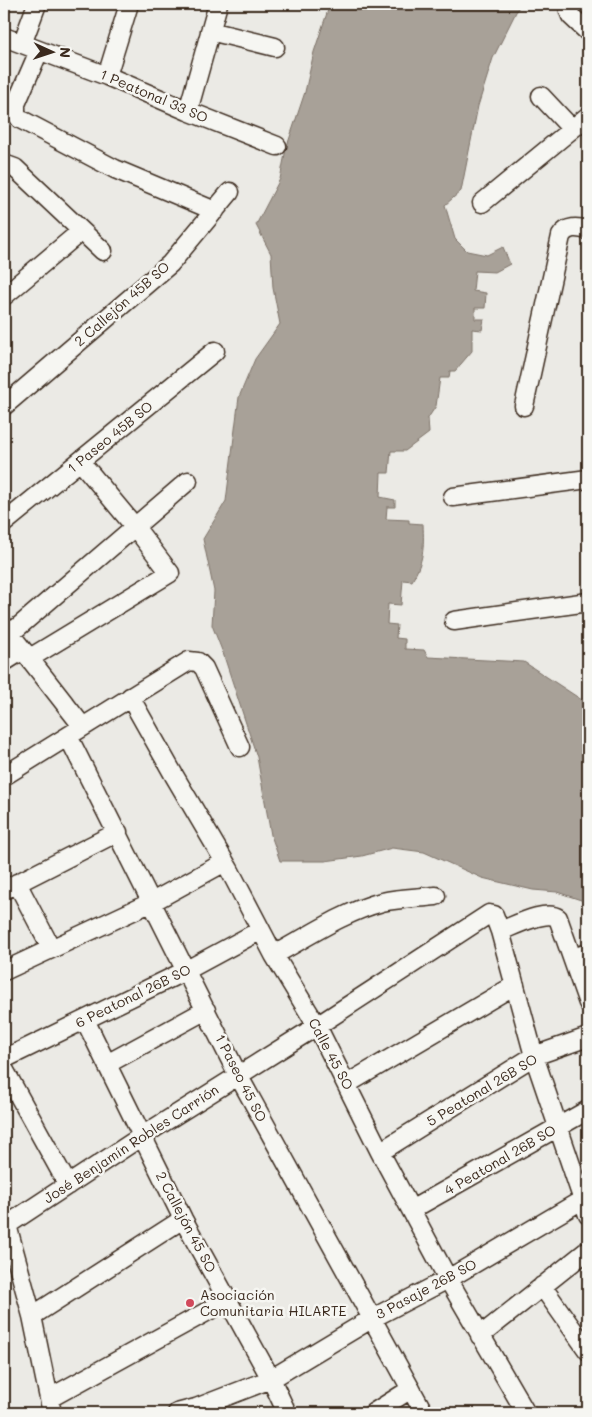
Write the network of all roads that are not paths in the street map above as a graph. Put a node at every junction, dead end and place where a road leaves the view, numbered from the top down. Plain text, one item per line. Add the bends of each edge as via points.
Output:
1 (37, 4) edge
2 (129, 4) edge
3 (218, 4) edge
4 (571, 5) edge
5 (210, 31) junction
6 (588, 32) edge
7 (4, 37) edge
8 (22, 44) junction
9 (274, 47) dead end
10 (39, 51) junction
11 (107, 76) junction
12 (542, 96) dead end
13 (188, 111) junction
14 (588, 116) edge
15 (572, 129) junction
16 (277, 146) dead end
17 (7, 170) edge
18 (230, 192) dead end
19 (482, 203) dead end
20 (215, 212) junction
21 (588, 230) edge
22 (80, 232) junction
23 (103, 251) dead end
24 (4, 296) edge
25 (216, 351) dead end
26 (4, 406) edge
27 (524, 406) dead end
28 (80, 461) junction
29 (588, 479) edge
30 (188, 481) dead end
31 (453, 497) dead end
32 (4, 523) edge
33 (135, 527) junction
34 (588, 602) edge
35 (454, 621) dead end
36 (7, 630) edge
37 (26, 654) junction
38 (4, 662) edge
39 (130, 697) junction
40 (76, 731) junction
41 (240, 747) dead end
42 (4, 776) edge
43 (118, 832) junction
44 (225, 862) junction
45 (10, 886) edge
46 (436, 896) dead end
47 (152, 902) junction
48 (262, 930) junction
49 (500, 931) junction
50 (51, 948) junction
51 (274, 955) junction
52 (580, 955) edge
53 (187, 970) junction
54 (4, 971) edge
55 (515, 985) junction
56 (588, 1003) edge
57 (206, 1010) junction
58 (85, 1020) junction
59 (317, 1026) junction
60 (588, 1037) edge
61 (534, 1056) junction
62 (4, 1059) edge
63 (107, 1064) junction
64 (4, 1069) edge
65 (238, 1075) junction
66 (347, 1084) junction
67 (588, 1110) edge
68 (558, 1126) junction
69 (142, 1136) junction
70 (380, 1152) junction
71 (68, 1185) junction
72 (585, 1207) edge
73 (411, 1210) junction
74 (183, 1219) junction
75 (5, 1223) edge
76 (588, 1250) edge
77 (448, 1278) junction
78 (542, 1286) junction
79 (228, 1300) junction
80 (32, 1316) junction
81 (371, 1319) junction
82 (480, 1336) junction
83 (588, 1351) edge
84 (271, 1378) junction
85 (410, 1389) junction
86 (51, 1406) edge
87 (196, 1411) edge
88 (177, 1413) edge
89 (287, 1413) edge
90 (373, 1413) edge
91 (424, 1413) edge
92 (526, 1413) edge

1 - 8 street
2 - 11 street
3 - 5 street
4 - 6 street via 571,16
5 - 9 street
5 - 13 street
7 - 8 street, 1 Peatonal 33 SO
8 - 10 street, 1 Peatonal 33 SO
10 - 11 street, 1 Peatonal 33 SO
10 - 20 street via 16,104 20,120 115,170
11 - 13 street, 1 Peatonal 33 SO
12 - 15 street
13 - 16 street, 1 Peatonal 33 SO
14 - 15 street
15 - 19 street
17 - 22 street
18 - 20 street, 2 Callejón 45B SO
20 - 26 street, 2 Callejón 45B SO via 170,264
21 - 27 street via 571,228 561,236
22 - 23 street
22 - 24 street
25 - 28 street, 1 Paseo 45B SO
28 - 32 street, 1 Paseo 45B SO
28 - 33 street
29 - 31 street
30 - 33 street
33 - 36 street
33 - 37 street via 170,574
34 - 35 street
36 - 37 street, 1 Paseo 45 SO
37 - 38 street
37 - 40 street, 1 Paseo 45 SO
39 - 40 street
39 - 41 street via 194,660 202,664
39 - 44 street, Calle 45 SO
40 - 42 street
40 - 43 street, 1 Paseo 45 SO
43 - 45 street
43 - 47 street, 1 Paseo 45 SO
44 - 47 street
44 - 48 street, Calle 45 SO
45 - 50 street
46 - 51 street via 397,899 364,908
47 - 50 street
47 - 53 street, 1 Paseo 45 SO
48 - 51 street, Calle 45 SO
48 - 53 street, 6 Peatonal 26B SO
49 - 52 street via 542,915 552,915 558,918
49 - 55 street
49 - 59 street, José Benjamín Robles Carrión via 494,915 485,915
50 - 54 street
51 - 59 street, Calle 45 SO
52 - 56 street
53 - 57 street, 1 Paseo 45 SO
53 - 58 street, 6 Peatonal 26B SO
55 - 61 street
55 - 66 street
57 - 63 street
57 - 65 street, 1 Paseo 45 SO
58 - 62 street, 6 Peatonal 26B SO
58 - 63 street, 2 Callejón 45 SO
59 - 65 street, José Benjamín Robles Carrión
59 - 66 street, Calle 45 SO
60 - 61 street, 5 Peatonal 26B SO
61 - 68 street
61 - 70 street, 5 Peatonal 26B SO
63 - 69 street, 2 Callejón 45 SO
64 - 71 street
65 - 69 street, José Benjamín Robles Carrión
65 - 81 street, 1 Paseo 45 SO
66 - 70 street, Calle 45 SO
67 - 68 street, 4 Peatonal 26B SO
68 - 72 street
68 - 73 street, 4 Peatonal 26B SO
69 - 71 street, José Benjamín Robles Carrión
69 - 74 street, 2 Callejón 45 SO
70 - 73 street, Calle 45 SO
71 - 75 street, José Benjamín Robles Carrión
72 - 77 street, 3 Pasaje 26B SO
73 - 77 street, Calle 45 SO
74 - 79 street, 2 Callejón 45 SO
74 - 80 street
75 - 80 street
76 - 78 street
77 - 81 street, 3 Pasaje 26B SO
77 - 82 street, Calle 45 SO
78 - 82 street
78 - 83 street
79 - 84 street, 2 Callejón 45 SO
79 - 86 street
80 - 86 street
81 - 84 street, 3 Pasaje 26B SO
81 - 85 street, 1 Paseo 45 SO
82 - 92 street, Calle 45 SO
84 - 87 street, 3 Pasaje 26B SO
84 - 89 street, 2 Callejón 45 SO
85 - 90 street
85 - 91 street, 1 Paseo 45 SO
87 - 88 street, 3 Pasaje 26B SO

